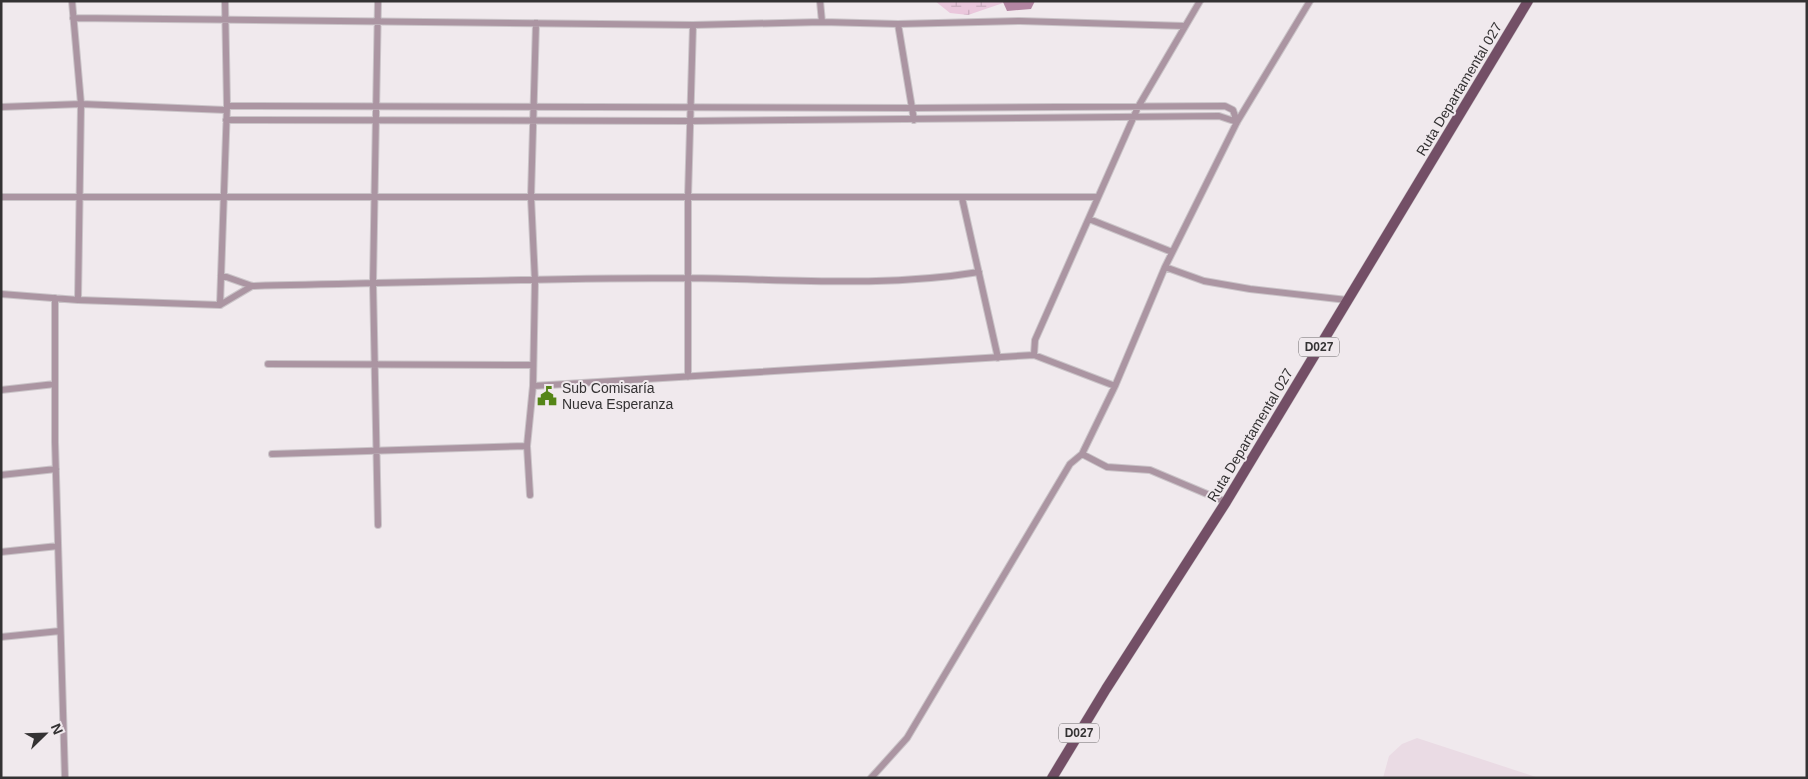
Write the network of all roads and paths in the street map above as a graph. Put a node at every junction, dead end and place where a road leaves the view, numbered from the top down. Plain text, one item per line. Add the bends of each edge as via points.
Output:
1 (72, 1) edge
2 (225, 1) edge
3 (378, 1) edge
4 (820, 1) edge
5 (1200, 1) edge
6 (1310, 1) edge
7 (1528, 1) edge
8 (73, 18) junction
9 (226, 20) junction
10 (378, 22) junction
11 (822, 22) junction
12 (536, 23) junction
13 (898, 24) junction
14 (693, 25) junction
15 (1185, 26) junction
16 (81, 104) junction
17 (690, 106) junction
18 (1, 107) edge
19 (378, 107) junction
20 (534, 107) junction
21 (1138, 107) junction
22 (226, 108) junction
23 (914, 108) junction
24 (1133, 118) junction
25 (226, 120) junction
26 (914, 120) junction
27 (377, 121) junction
28 (534, 121) junction
29 (690, 122) junction
30 (1237, 122) junction
31 (223, 196) junction
32 (1, 197) edge
33 (80, 197) junction
34 (531, 197) junction
35 (1098, 197) junction
36 (375, 198) junction
37 (688, 198) junction
38 (962, 198) junction
39 (1089, 218) junction
40 (1172, 252) junction
41 (1165, 267) junction
42 (979, 272) junction
43 (221, 275) junction
44 (688, 278) junction
45 (535, 281) junction
46 (373, 283) junction
47 (252, 286) junction
48 (1, 294) edge
49 (55, 298) junction
50 (78, 300) junction
51 (1347, 300) junction
52 (220, 305) junction
53 (1034, 355) junction
54 (998, 358) junction
55 (268, 364) dead end
56 (375, 365) junction
57 (533, 366) junction
58 (688, 377) junction
59 (55, 384) junction
60 (533, 386) junction
61 (1115, 386) junction
62 (1, 390) edge
63 (527, 446) junction
64 (378, 450) junction
65 (272, 454) dead end
66 (1082, 454) junction
67 (56, 469) junction
68 (1, 475) edge
69 (530, 496) dead end
70 (1226, 502) junction
71 (378, 525) dead end
72 (58, 546) junction
73 (1, 552) edge
74 (60, 631) junction
75 (1, 637) edge
76 (65, 778) edge
77 (871, 778) edge
78 (1052, 778) edge

1 - 8 street
2 - 9 street
3 - 10 street
4 - 11 street
5 - 15 street
6 - 30 street
7 - 51 main road, Ruta Departamental 027 / D027
8 - 9 street
8 - 16 street
9 - 10 street
9 - 22 street
10 - 12 street
10 - 19 street
11 - 13 street
11 - 14 street
12 - 14 street
12 - 20 street
13 - 15 street via 1020,21
13 - 23 street
14 - 17 street
15 - 21 street
16 - 18 street
16 - 22 street
16 - 33 street
17 - 20 street
17 - 23 street
17 - 29 street
19 - 20 street
19 - 22 street
19 - 27 street
20 - 28 street
21 - 23 street
21 - 24 street
21 - 30 street via 1225,106 1233,110
22 - 25 street
23 - 26 street
24 - 26 street
24 - 30 street via 1219,116
24 - 35 street
25 - 27 street
25 - 31 street
26 - 29 street
27 - 28 street
27 - 36 street
28 - 29 street
28 - 34 street
29 - 37 street
30 - 40 street
31 - 33 street
31 - 36 street
31 - 43 street
32 - 33 street
33 - 50 street
34 - 36 street
34 - 37 street
34 - 45 street
35 - 38 street
35 - 39 street
36 - 46 street
37 - 38 street
37 - 44 street
38 - 42 street
39 - 40 street
39 - 53 street via 1035,340
40 - 41 street
41 - 51 street via 1204,281 1241,288
41 - 61 street
42 - 44 street via 935,280 855,282
42 - 54 street
43 - 47 street
43 - 52 street
44 - 45 street
44 - 58 street
45 - 46 street
45 - 57 street
46 - 47 street
46 - 56 street
47 - 52 street
48 - 49 street
49 - 50 street
49 - 59 street
50 - 52 street
51 - 70 main road, Ruta Departamental 027 / D027
53 - 54 street
53 - 61 street
54 - 58 street
55 - 56 street
56 - 57 street
56 - 64 street
57 - 60 street
58 - 60 street
59 - 62 street
59 - 67 street
60 - 63 street
61 - 66 street
63 - 64 street
63 - 69 street
64 - 65 street
64 - 71 street
66 - 70 street via 1107,467 1150,470
66 - 77 street via 1070,464 907,738
67 - 68 street
67 - 72 street
70 - 78 main road, Ruta Departamental 027 / D027
72 - 73 street
72 - 74 street
74 - 75 street
74 - 76 street

